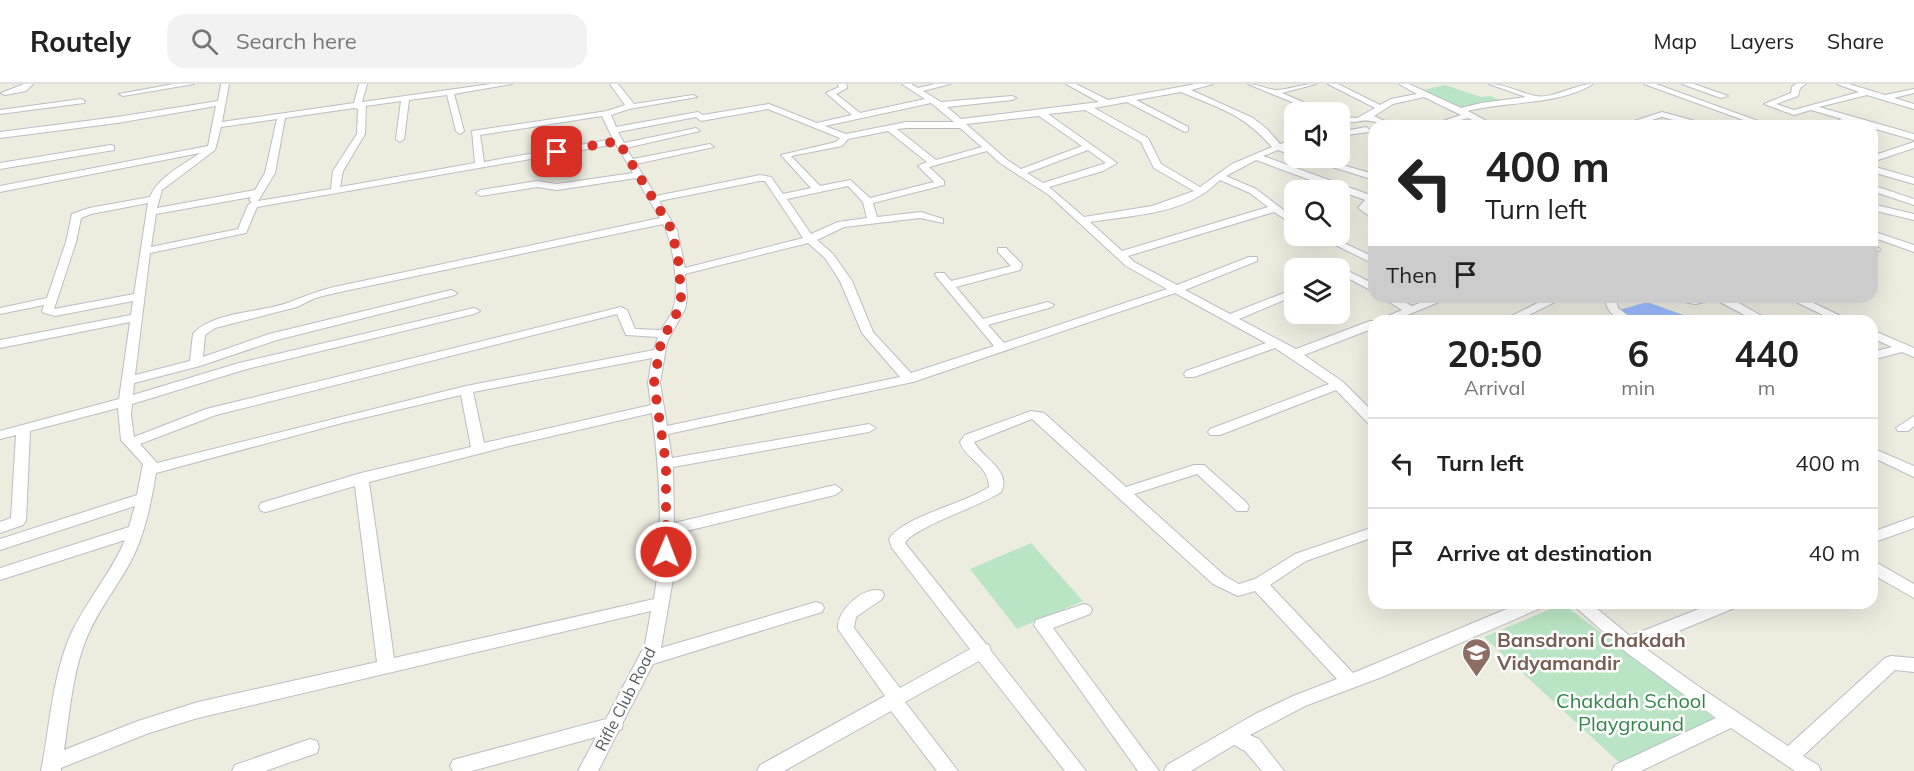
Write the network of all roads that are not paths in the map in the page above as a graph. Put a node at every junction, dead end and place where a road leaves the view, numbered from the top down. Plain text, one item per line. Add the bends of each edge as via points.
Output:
1 (29, 84) edge
2 (190, 84) edge
3 (225, 84) edge
4 (363, 84) edge
5 (508, 84) edge
6 (614, 84) edge
7 (842, 84) edge
8 (906, 84) edge
9 (946, 84) edge
10 (1070, 84) edge
11 (1161, 84) edge
12 (1209, 84) edge
13 (1252, 84) edge
14 (1312, 84) edge
15 (1332, 84) edge
16 (1403, 84) edge
17 (1493, 84) edge
18 (1589, 84) edge
19 (1648, 84) edge
20 (1686, 84) edge
21 (1801, 84) edge
22 (1841, 84) edge
23 (481, 86) edge
24 (1177, 89) junction
25 (918, 90) junction
26 (1914, 91) edge
27 (3, 93) edge
28 (450, 93) junction
29 (1274, 93) junction
30 (1865, 93) junction
31 (123, 94) dead end
32 (1423, 95) junction
33 (1724, 96) dead end
34 (693, 97) dead end
35 (1012, 98) dead end
36 (1539, 98) junction
37 (1883, 98) junction
38 (405, 99) junction
39 (1128, 99) junction
40 (0, 101) edge
41 (81, 101) dead end
42 (1297, 102) edge
43 (220, 103) junction
44 (936, 103) junction
45 (1107, 103) junction
46 (359, 106) junction
47 (628, 107) junction
48 (1086, 107) junction
49 (1809, 107) junction
50 (1914, 107) edge
51 (1382, 109) junction
52 (0, 112) edge
53 (608, 113) junction
54 (1465, 113) junction
55 (1042, 114) junction
56 (858, 115) junction
57 (1368, 117) junction
58 (281, 118) junction
59 (1851, 119) junction
60 (1376, 120) edge
61 (1447, 120) edge
62 (1480, 120) edge
63 (1642, 120) edge
64 (1682, 120) edge
65 (1748, 120) edge
66 (1848, 120) edge
67 (1854, 120) edge
68 (1351, 122) joint
69 (960, 123) junction
70 (216, 125) junction
71 (818, 125) junction
72 (1878, 127) edge
73 (890, 128) junction
74 (1185, 129) dead end
75 (613, 130) junction
76 (460, 131) dead end
77 (696, 131) dead end
78 (1368, 131) edge
79 (1368, 132) edge
80 (1350, 133) edge
81 (0, 135) edge
82 (845, 137) junction
83 (1914, 137) edge
84 (400, 139) dead end
85 (619, 143) junction
86 (1914, 145) edge
87 (1284, 146) edge
88 (710, 147) dead end
89 (1088, 147) junction
90 (111, 148) dead end
91 (212, 148) junction
92 (988, 148) junction
93 (1275, 148) junction
94 (1284, 150) edge
95 (1257, 157) junction
96 (1878, 157) edge
97 (631, 162) junction
98 (934, 163) junction
99 (0, 166) edge
100 (480, 166) junction
101 (1345, 168) edge
102 (1878, 171) edge
103 (1021, 172) junction
104 (639, 175) junction
105 (1368, 175) edge
106 (1219, 176) junction
107 (1914, 181) edge
108 (1042, 186) junction
109 (0, 189) edge
110 (818, 190) junction
111 (1878, 190) edge
112 (335, 191) junction
113 (1201, 191) junction
114 (256, 193) junction
115 (481, 193) dead end
116 (1368, 196) edge
117 (779, 198) junction
118 (653, 199) junction
119 (868, 201) junction
120 (1914, 202) edge
121 (253, 205) junction
122 (153, 206) junction
123 (1275, 208) junction
124 (1878, 208) edge
125 (1284, 215) edge
126 (1914, 217) edge
127 (666, 220) junction
128 (1083, 220) junction
129 (939, 221) dead end
130 (873, 222) junction
131 (1878, 236) edge
132 (810, 239) junction
133 (1341, 246) edge
134 (1914, 249) edge
135 (1002, 250) dead end
136 (145, 251) junction
137 (1121, 255) junction
138 (1253, 259) dead end
139 (1368, 261) edge
140 (680, 272) junction
141 (940, 275) dead end
142 (1350, 275) edge
143 (949, 285) junction
144 (1368, 286) edge
145 (1174, 290) junction
146 (451, 293) dead end
147 (1284, 296) edge
148 (138, 297) junction
149 (52, 300) junction
150 (1395, 303) edge
151 (1429, 303) edge
152 (1545, 303) edge
153 (1611, 303) edge
154 (1730, 303) edge
155 (1805, 303) edge
156 (1048, 305) dead end
157 (0, 311) edge
158 (474, 311) dead end
159 (1408, 315) edge
160 (1519, 315) edge
161 (1620, 315) edge
162 (1754, 315) edge
163 (1832, 315) edge
164 (136, 317) junction
165 (1230, 318) junction
166 (981, 323) junction
167 (1368, 326) edge
168 (663, 334) junction
169 (1878, 337) edge
170 (0, 344) edge
171 (1275, 344) junction
172 (1001, 347) junction
173 (1909, 351) edge
174 (658, 353) junction
175 (1295, 354) junction
176 (1878, 355) edge
177 (196, 363) junction
178 (1190, 374) dead end
179 (909, 379) junction
180 (127, 381) junction
181 (1338, 385) junction
182 (466, 390) junction
183 (125, 402) junction
184 (656, 408) junction
185 (1368, 413) edge
186 (869, 428) dead end
187 (23, 429) junction
188 (662, 431) junction
189 (1215, 432) dead end
190 (0, 435) edge
191 (131, 443) junction
192 (478, 447) junction
193 (1878, 455) edge
194 (666, 464) junction
195 (149, 470) junction
196 (1914, 472) edge
197 (360, 478) junction
198 (835, 490) dead end
199 (1123, 493) junction
200 (144, 498) junction
201 (266, 507) dead end
202 (1242, 507) dead end
203 (1914, 522) edge
204 (0, 528) edge
205 (667, 530) junction
206 (135, 531) junction
207 (1368, 534) edge
208 (1878, 536) edge
209 (0, 545) edge
210 (1878, 570) edge
211 (0, 574) edge
212 (1261, 583) junction
213 (1914, 592) edge
214 (876, 595) dead end
215 (662, 603) junction
216 (816, 608) dead end
217 (1523, 609) edge
218 (1585, 609) edge
219 (1716, 609) edge
220 (1084, 610) dead end
221 (1629, 644) junction
222 (983, 650) junction
223 (648, 659) junction
224 (1914, 665) edge
225 (386, 666) junction
226 (1348, 680) junction
227 (895, 699) junction
228 (1731, 720) junction
229 (615, 724) junction
230 (1235, 736) junction
231 (310, 747) dead end
232 (1789, 757) junction
233 (460, 766) dead end
234 (52, 767) edge
235 (242, 771) edge
236 (588, 771) edge
237 (767, 771) edge
238 (948, 771) edge
239 (1076, 771) edge
240 (1149, 771) edge
241 (1174, 771) edge
242 (1274, 771) edge
243 (1622, 771) edge
244 (1810, 771) edge

1 - 27 street
2 - 31 street
3 - 43 street
4 - 46 street
5 - 23 street
6 - 47 street via 630,104
7 - 56 street via 843,88 830,93
8 - 25 street
9 - 25 street
10 - 45 street
11 - 24 street
12 - 24 street
13 - 29 street
14 - 29 street
15 - 51 street
16 - 32 street
17 - 36 street
18 - 36 street
19 - 65 street
20 - 33 street
21 - 49 street via 1795,94 1768,104 1794,113
22 - 30 street
23 - 28 street
24 - 39 street
24 - 93 street via 1259,127
25 - 44 street
26 - 37 street
27 - 40 street
28 - 38 street
28 - 76 street
29 - 42 street
30 - 37 street
30 - 49 street
32 - 51 street via 1390,103
32 - 54 street
34 - 47 street
35 - 44 street
36 - 54 street via 1481,105
37 - 50 street
38 - 46 street
38 - 84 street
39 - 45 street
39 - 74 street
41 - 52 street
43 - 70 street
43 - 81 street
44 - 56 street
44 - 69 street
45 - 48 street
46 - 58 street
46 - 112 street via 361,134 338,171
47 - 53 street
48 - 55 street
48 - 113 street via 1145,140 1157,166
49 - 59 street
51 - 57 street
53 - 75 street, Rifle Club Road
53 - 100 street via 475,133
54 - 61 street
54 - 62 street
55 - 69 street
55 - 89 street
56 - 71 street
57 - 60 street
57 - 68 street
58 - 70 street
58 - 114 street via 270,173
59 - 66 street
59 - 67 street
63 - 64 street via 1662,114
68 - 78 street
69 - 73 street
69 - 92 street
70 - 91 street
71 - 75 street via 769,106
71 - 82 street
72 - 83 street
73 - 82 street
73 - 98 street
75 - 85 street, Rifle Club Road
77 - 85 street
79 - 80 street
82 - 110 street via 839,144 785,155
85 - 97 street, Rifle Club Road
85 - 100 street
86 - 96 street
87 - 93 street
88 - 97 street
89 - 103 street
89 - 108 street via 1112,163
90 - 99 street
91 - 109 street
91 - 122 street via 158,189
92 - 98 street
92 - 103 street
93 - 94 street
93 - 95 street
95 - 106 street
95 - 116 street
97 - 104 street, Rifle Club Road
98 - 119 street via 923,166 941,183
100 - 112 street
101 - 105 street
102 - 107 street
103 - 108 street
104 - 115 street
104 - 118 street, Rifle Club Road
106 - 113 street
106 - 123 street via 1253,191
108 - 128 street
110 - 117 street
110 - 119 street via 850,183
111 - 120 street
112 - 121 street
113 - 128 street via 1182,200
114 - 121 street
114 - 122 street
117 - 118 street via 768,179 760,178
117 - 132 street
118 - 127 street, Rifle Club Road
119 - 130 street
121 - 136 street via 242,231
122 - 136 street
122 - 149 street via 89,210 75,216 71,242
123 - 125 street
123 - 137 street
124 - 126 street
127 - 140 street, Rifle Club Road via 675,240
127 - 177 street via 334,290 293,305 211,325 199,334
128 - 137 street
129 - 130 street via 921,215
130 - 132 street via 834,226
131 - 134 street
132 - 140 street
132 - 179 street via 829,256 846,281 868,333
133 - 139 street
135 - 143 street via 1016,268
136 - 148 street
137 - 145 street
138 - 145 street
140 - 168 street, Rifle Club Road via 679,309
141 - 143 street
142 - 144 street
143 - 166 street
145 - 165 street
145 - 172 street
146 - 177 street via 273,337
147 - 165 street
148 - 149 street via 49,313
148 - 164 street
149 - 157 street
150 - 159 street
151 - 159 street
152 - 160 street
153 - 161 street
154 - 162 street
155 - 163 street
156 - 166 street
158 - 183 street via 243,366
164 - 170 street
164 - 180 street
165 - 171 street
166 - 172 street
167 - 175 street
168 - 174 street, Rifle Club Road
168 - 191 street via 630,332 621,310 211,412
169 - 173 street
171 - 175 street
171 - 178 street
172 - 179 street
173 - 176 street
174 - 182 street via 543,371
174 - 184 street, Rifle Club Road
175 - 181 street
177 - 180 street
179 - 188 street
180 - 183 street
181 - 185 street
181 - 189 street
182 - 192 street
182 - 195 street
183 - 187 street
183 - 191 street via 125,431
184 - 188 street, Rifle Club Road
184 - 192 street
186 - 194 street
187 - 190 street
187 - 204 street via 18,521
188 - 194 street, Rifle Club Road
191 - 195 street via 147,458
192 - 197 street
193 - 196 street
194 - 205 street, Rifle Club Road
195 - 200 street
197 - 201 street
197 - 225 street
198 - 205 street
199 - 202 street via 1199,468
199 - 212 street via 1219,580 1238,590
199 - 222 street via 1039,416 1031,415 970,438 969,448 994,474 996,489 897,539 902,551
200 - 206 street
200 - 209 street
203 - 208 street
205 - 215 street, Rifle Club Road
206 - 211 street
206 - 234 street via 124,560 85,621 75,645 61,693
207 - 212 street via 1300,556
210 - 213 street
212 - 226 street via 1263,590
214 - 227 street via 848,613 844,621
215 - 223 street, Rifle Club Road
215 - 225 street
216 - 223 street
217 - 226 street via 1376,672
218 - 221 street
219 - 221 street
220 - 240 street via 1042,625
221 - 228 street
222 - 227 street
222 - 239 street
223 - 229 street, Rifle Club Road
224 - 232 street via 1891,663
225 - 234 street via 145,726
226 - 230 street via 1261,719
227 - 237 street
227 - 238 street
228 - 232 street
228 - 243 street
229 - 233 street
229 - 236 street, Rifle Club Road
230 - 241 street
230 - 242 street via 1252,745
231 - 235 street
232 - 244 street

